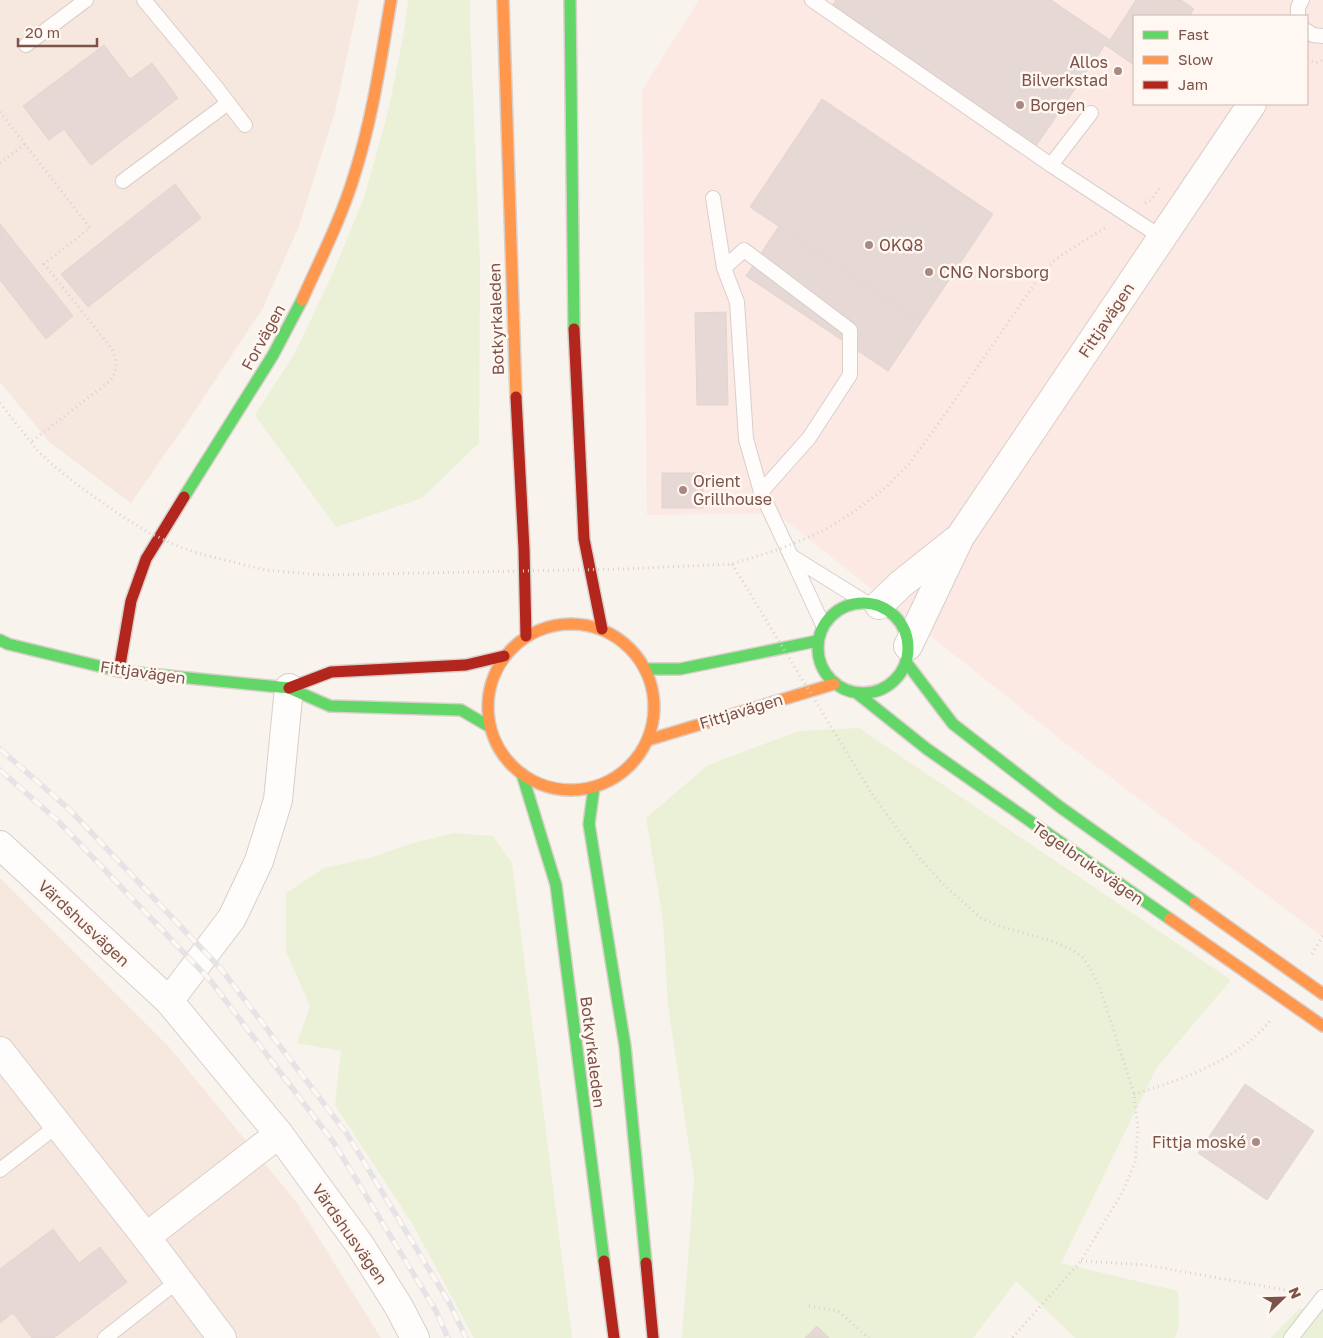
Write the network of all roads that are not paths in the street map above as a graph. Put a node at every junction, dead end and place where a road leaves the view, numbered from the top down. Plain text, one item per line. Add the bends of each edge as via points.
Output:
1 (86, 0) edge
2 (144, 0) edge
3 (391, 0) edge
4 (503, 0) edge
5 (570, 0) edge
6 (812, 0) edge
7 (1302, 0) edge
8 (1298, 15) edge
9 (1308, 32) edge
10 (1323, 36) edge
11 (26, 45) dead end
12 (228, 102) junction
13 (1251, 105) edge
14 (1091, 113) dead end
15 (245, 125) dead end
16 (1051, 166) junction
17 (123, 182) dead end
18 (713, 198) dead end
19 (1161, 237) junction
20 (724, 268) junction
21 (761, 492) junction
22 (960, 537) junction
23 (791, 556) junction
24 (872, 604) junction
25 (823, 625) junction
26 (602, 629) junction
27 (526, 636) junction
28 (0, 640) edge
29 (817, 641) junction
30 (907, 654) junction
31 (504, 656) junction
32 (645, 669) junction
33 (119, 672) junction
34 (834, 684) junction
35 (289, 688) junction
36 (858, 694) junction
37 (490, 727) junction
38 (648, 740) junction
39 (522, 774) junction
40 (594, 787) junction
41 (0, 845) edge
42 (1323, 994) edge
43 (168, 1001) junction
44 (1323, 1026) edge
45 (0, 1051) edge
46 (58, 1126) junction
47 (279, 1134) junction
48 (0, 1170) edge
49 (146, 1237) junction
50 (179, 1280) junction
51 (1323, 1297) edge
52 (105, 1338) edge
53 (222, 1338) edge
54 (415, 1338) edge
55 (614, 1338) edge
56 (653, 1338) edge
57 (1291, 1338) edge

1 - 11 lane
2 - 12 lane
3 - 33 street, Forvägen via 372,111 355,174 334,229 273,355 146,560 130,601
4 - 27 street, Botkyrkaleden
5 - 26 street via 572,286 578,435 584,539
6 - 16 lane
7 - 8 lane
9 - 10 lane
12 - 15 lane
12 - 17 lane
13 - 19 street, Fittjavägen
14 - 16 lane
16 - 19 lane
18 - 20 lane
19 - 22 street, Fittjavägen
20 - 21 lane via 737,302 746,439
20 - 21 lane via 744,250 850,330 850,375 809,438
21 - 23 lane
22 - 24 street, Fittjavägen
22 - 30 street, Fittjavägen
23 - 24 lane
23 - 25 lane
24 - 25 street via 849,604 834,612
24 - 30 street via 893,614 906,632
25 - 29 street
26 - 27 street, Botkyrkaleden via 574,623 545,627
26 - 32 street, Botkyrkaleden via 628,646
27 - 31 street, Botkyrkaleden
28 - 33 street, Fittjavägen
29 - 32 street via 680,669
29 - 34 street via 819,662
30 - 36 street via 900,675 888,686
30 - 42 street, Tegelbruksvägen via 954,724 1060,807
31 - 35 street, Fittjavägen via 466,665 331,672
31 - 37 street, Botkyrkaleden via 494,676 489,700
32 - 38 street, Botkyrkaleden via 654,711
33 - 35 street, Fittjavägen
34 - 36 street
34 - 38 street, Fittjavägen
35 - 37 street, Fittjavägen via 330,706 461,710
35 - 43 street via 278,800 259,861 232,918
36 - 44 street, Tegelbruksvägen via 942,760
37 - 39 street, Botkyrkaleden via 501,753
38 - 40 street, Botkyrkaleden via 620,774
39 - 40 street, Botkyrkaleden via 545,787
39 - 55 street, Botkyrkaleden via 556,885
40 - 56 street, Botkyrkaleden via 589,824 625,1046
41 - 43 street, Värdshusvägen
43 - 47 street, Värdshusvägen
45 - 46 street
46 - 48 lane
46 - 49 street
47 - 49 street
47 - 54 street, Värdshusvägen via 360,1245
49 - 50 street
50 - 52 lane
50 - 53 street
51 - 57 lane

